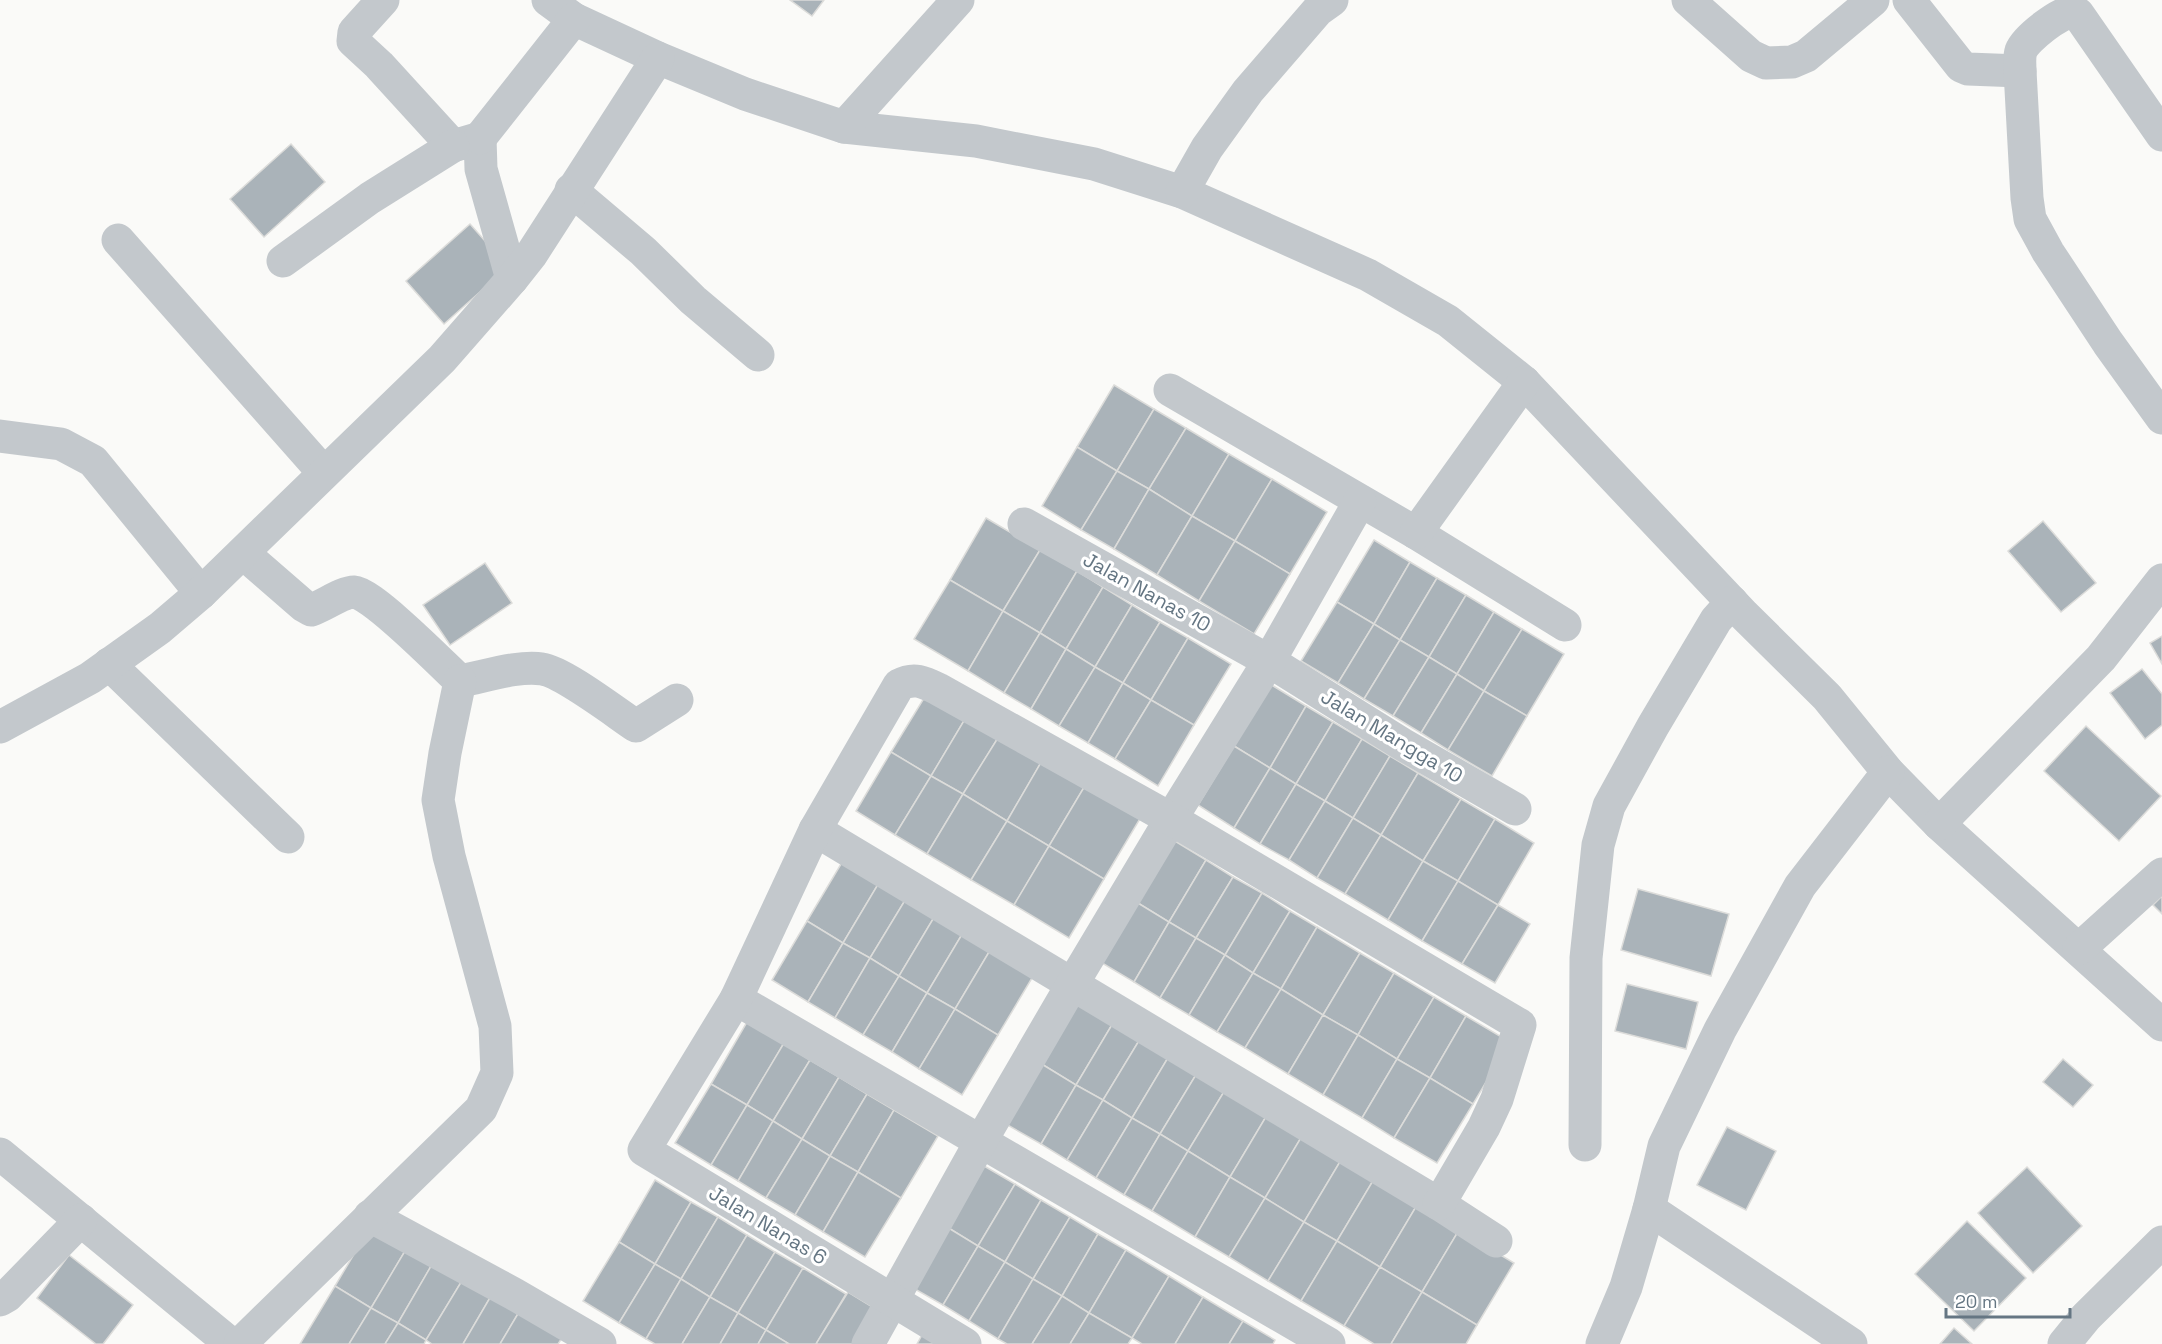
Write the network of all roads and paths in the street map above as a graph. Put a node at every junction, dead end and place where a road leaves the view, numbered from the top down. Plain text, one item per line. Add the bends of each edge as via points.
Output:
1 (383, 0) edge
2 (958, 0) edge
3 (1332, 0) edge
4 (1688, 0) edge
5 (1873, 0) edge
6 (1909, 0) edge
7 (561, 9) edge
8 (658, 58) junction
9 (2020, 71) junction
10 (844, 127) junction
11 (2162, 135) edge
12 (466, 142) junction
13 (571, 190) junction
14 (1182, 192) junction
15 (118, 240) dead end
16 (283, 261) dead end
17 (512, 279) junction
18 (758, 355) dead end
19 (1524, 382) junction
20 (1170, 390) dead end
21 (2162, 418) edge
22 (0, 436) edge
23 (324, 473) junction
24 (1360, 501) junction
25 (1024, 524) dead end
26 (1416, 533) junction
27 (243, 553) junction
28 (2162, 580) edge
29 (201, 592) junction
30 (1732, 602) junction
31 (1565, 625) dead end
32 (1269, 661) junction
33 (109, 664) junction
34 (460, 681) junction
35 (677, 700) dead end
36 (0, 727) edge
37 (1888, 772) junction
38 (1515, 809) dead end
39 (1171, 819) junction
40 (1939, 824) junction
41 (815, 830) junction
42 (288, 837) dead end
43 (2162, 874) edge
44 (2079, 950) junction
45 (1073, 983) junction
46 (736, 999) junction
47 (2162, 1025) edge
48 (981, 1141) junction
49 (1585, 1145) dead end
50 (0, 1154) edge
51 (1440, 1204) junction
52 (1649, 1209) junction
53 (370, 1216) junction
54 (81, 1220) junction
55 (1496, 1241) dead end
56 (2162, 1242) edge
57 (892, 1299) junction
58 (0, 1300) edge
59 (231, 1344) edge
60 (240, 1344) edge
61 (600, 1344) edge
62 (868, 1344) edge
63 (965, 1344) edge
64 (1329, 1344) edge
65 (1602, 1344) edge
66 (1851, 1344) edge
67 (2064, 1344) edge

1 - 12 street via 354,32 353,41
2 - 10 street
3 - 14 street via 1318,10 1248,91 1207,148
4 - 5 street via 1751,56 1766,63 1779,63 1806,56
6 - 9 street via 1961,66
7 - 8 street
7 - 12 street
8 - 10 street via 746,94
8 - 13 street
9 - 11 street via 2025,44 2061,15 2073,11 2081,16
9 - 21 street via 2030,219 2108,343
10 - 14 street via 976,141 1094,164
12 - 16 street via 370,198
12 - 17 street via 481,169
13 - 17 street
13 - 18 street
14 - 19 street via 1368,275 1448,321
15 - 23 street
17 - 23 street via 442,359
19 - 26 street
19 - 30 street
20 - 24 street
22 - 29 street via 61,444 93,460
23 - 27 street
24 - 26 street
24 - 32 street
25 - 32 street, Jalan Nanas 10
26 - 31 street
27 - 29 street
27 - 34 street via 311,610 358,593 395,620
28 - 40 street via 2101,658
29 - 33 street via 160,628
30 - 37 street via 1827,697
30 - 49 street via 1716,620 1653,726 1609,806 1598,845 1586,958
32 - 38 street, Jalan Mangga 10
32 - 39 street
33 - 36 street
33 - 42 street
34 - 35 street via 544,669 561,676 636,726
34 - 53 street via 438,800 449,856 495,1026 497,1073 481,1109
37 - 40 street
37 - 52 street via 1800,886 1720,1030 1664,1146
39 - 41 street via 938,689 921,681 907,681 899,685
39 - 45 street
39 - 51 street via 1520,1025 1497,1099
40 - 44 street
41 - 45 street
41 - 46 street
43 - 44 street
44 - 47 street
45 - 48 street
45 - 51 street
46 - 48 street
46 - 57 street, Jalan Nanas 6 via 644,1150
48 - 57 street
48 - 64 street
50 - 54 street
51 - 55 street
52 - 65 street via 1626,1287
52 - 66 street
53 - 60 street
53 - 61 street
54 - 58 street
54 - 59 street
56 - 67 street
57 - 62 street
57 - 63 street, Jalan Nanas 6

